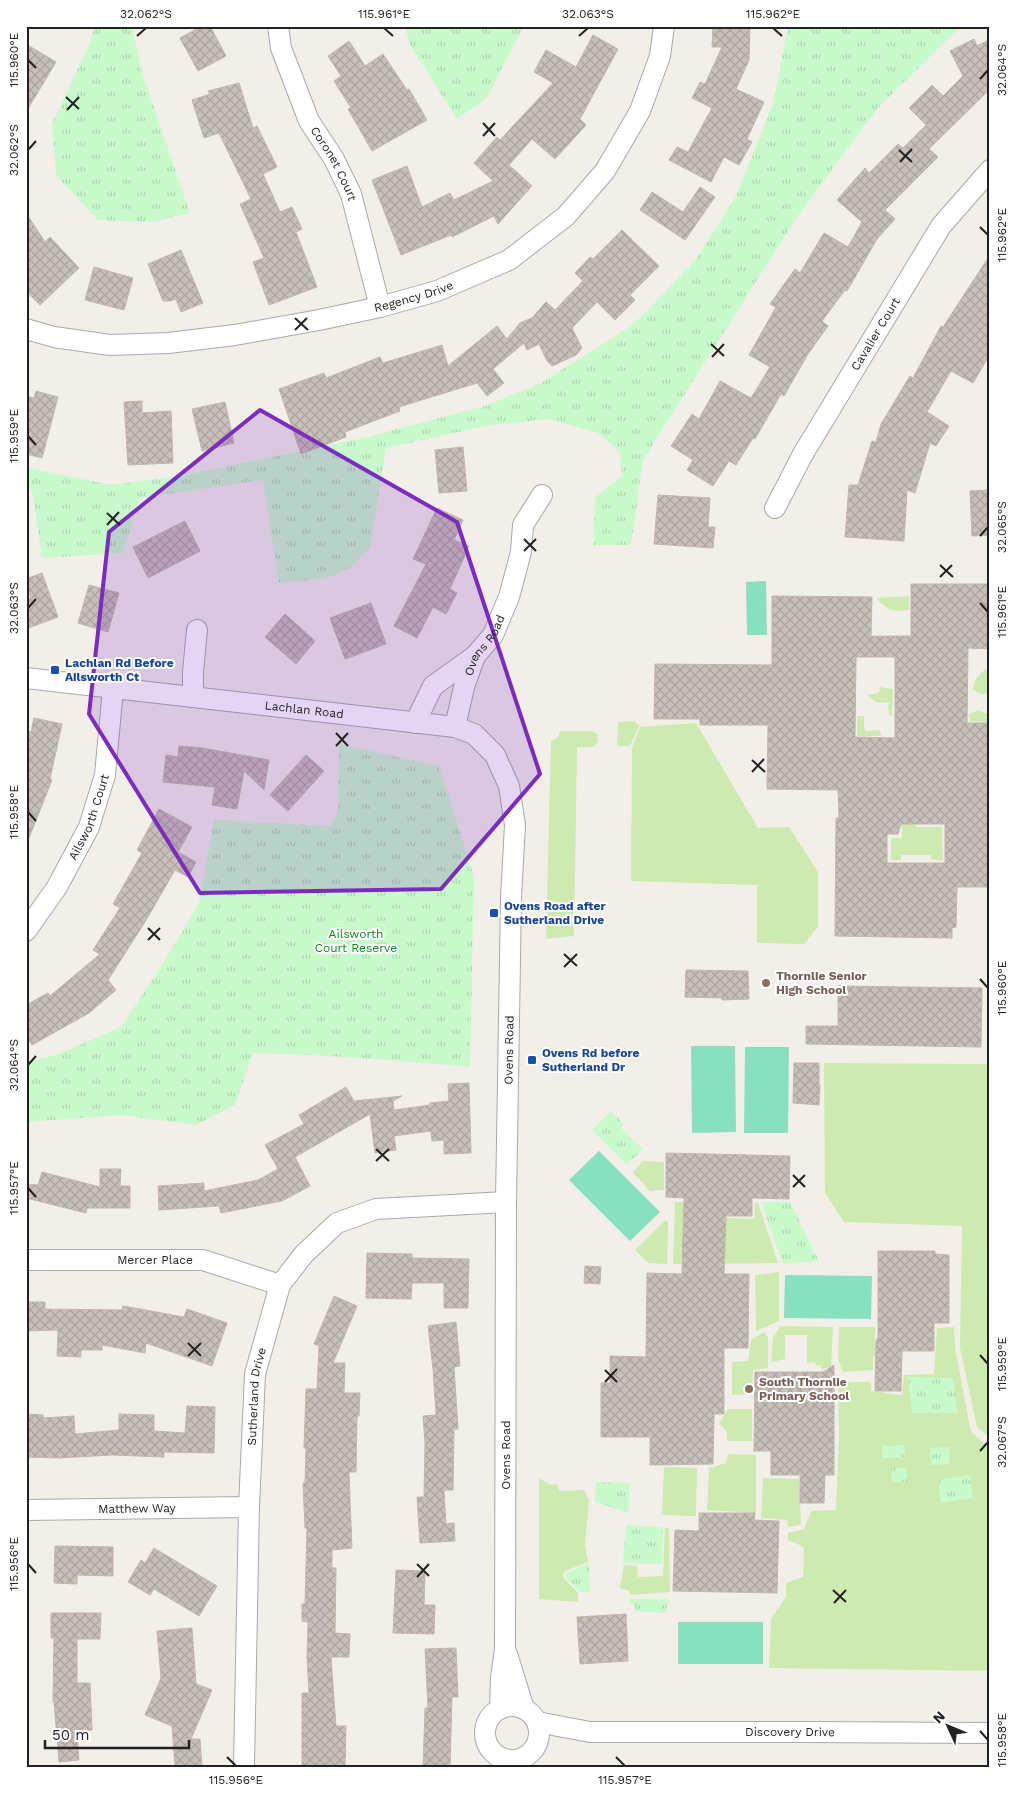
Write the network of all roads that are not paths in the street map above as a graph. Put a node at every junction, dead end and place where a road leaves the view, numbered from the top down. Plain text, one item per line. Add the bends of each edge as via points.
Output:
1 (278, 26) edge
2 (664, 26) edge
3 (990, 170) edge
4 (380, 307) junction
5 (26, 329) edge
6 (542, 495) dead end
7 (775, 508) dead end
8 (197, 630) dead end
9 (475, 656) junction
10 (26, 678) edge
11 (113, 689) junction
12 (193, 696) junction
13 (415, 723) junction
14 (455, 727) junction
15 (26, 931) edge
16 (506, 1202) junction
17 (26, 1260) edge
18 (280, 1285) junction
19 (249, 1507) junction
20 (26, 1510) edge
21 (505, 1650) junction
22 (500, 1709) junction
23 (531, 1715) junction
24 (590, 1732) junction
25 (990, 1733) edge
26 (537, 1744) junction
27 (496, 1760) edge
28 (522, 1762) edge
29 (244, 1767) edge

1 - 4 street, Coronet Court via 281,48 309,121 334,159 351,194
2 - 4 street, Regency Drive via 660,56 640,111 605,171 566,216 510,260 437,291
3 - 7 street, Cavalier Court via 941,226 803,454
4 - 5 street, Regency Drive via 235,335 168,343 110,345
6 - 9 street, Ovens Road via 523,525 521,552 510,598 493,635
8 - 12 street
9 - 13 street via 433,686
9 - 14 street, Ovens Road
10 - 11 street, Lachlan Road
11 - 12 street, Lachlan Road
11 - 15 street, Ailsworth Court via 105,775 89,828 57,887
12 - 13 street, Lachlan Road
13 - 14 street, Lachlan Road
14 - 16 street, Ovens Road via 474,734 495,755 509,786 514,825
16 - 18 street, Sutherland Drive via 376,1209 337,1223 304,1254
16 - 21 street, Ovens Road
17 - 18 street, Mercer Place via 203,1260
18 - 19 street, Sutherland Drive via 256,1374
19 - 20 street, Matthew Way
19 - 29 street, Sutherland Drive
21 - 22 street, Ovens Road
21 - 23 street, Ovens Road
22 - 23 street via 516,1706
22 - 27 street via 493,1714 485,1730
23 - 24 street, Discovery Drive
23 - 26 street, Ovens Road via 539,1736
24 - 25 street, Discovery Drive
24 - 26 street, Discovery Drive
26 - 28 street
27 - 28 street

